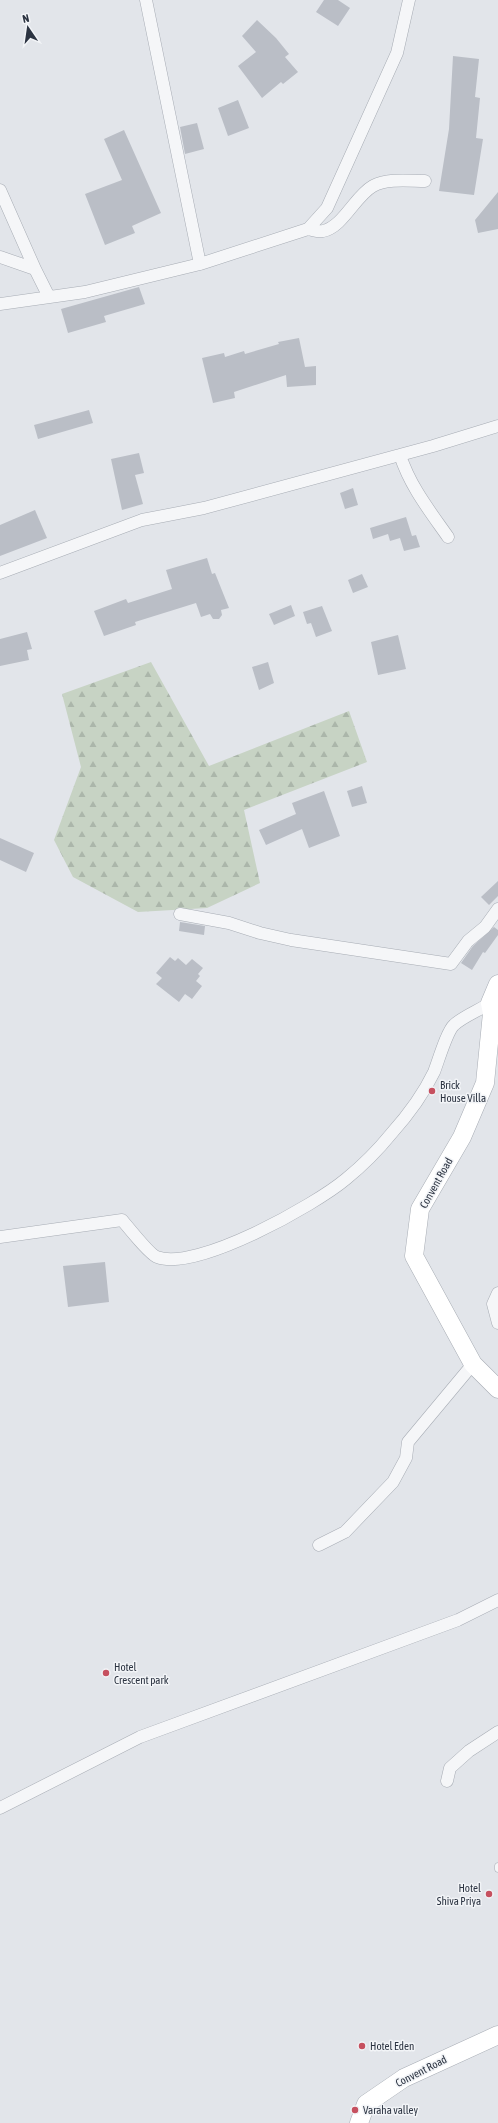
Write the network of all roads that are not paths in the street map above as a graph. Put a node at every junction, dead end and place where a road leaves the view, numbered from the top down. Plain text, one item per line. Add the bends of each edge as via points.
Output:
1 (146, 0) edge
2 (409, 0) edge
3 (425, 181) dead end
4 (0, 190) edge
5 (308, 229) junction
6 (0, 257) edge
7 (200, 264) junction
8 (35, 269) junction
9 (49, 297) junction
10 (0, 304) edge
11 (498, 426) edge
12 (400, 455) junction
13 (448, 537) dead end
14 (0, 572) edge
15 (498, 909) edge
16 (180, 914) dead end
17 (498, 984) edge
18 (490, 1004) junction
19 (0, 1237) edge
20 (498, 1293) edge
21 (498, 1323) edge
22 (472, 1364) junction
23 (498, 1389) edge
24 (319, 1545) dead end
25 (498, 1600) edge
26 (498, 1732) edge
27 (446, 1782) dead end
28 (2, 1806) edge
29 (498, 2035) edge
30 (359, 2123) edge

1 - 7 street
2 - 5 street via 397,53 391,67 327,208
3 - 5 street via 403,180 374,185 360,196 336,225 323,231
4 - 8 street
5 - 7 street
6 - 8 street
7 - 9 street via 85,292
8 - 9 street
9 - 10 street
11 - 12 street
12 - 13 street via 406,474 416,492
12 - 14 street via 204,508 142,520
15 - 16 street via 485,927 468,941 450,964 298,941 229,923
17 - 18 main road, Convent Road
18 - 19 street via 453,1025 418,1101 391,1135 346,1179 308,1206 268,1226 219,1248 182,1259 168,1260 155,1257 122,1220
18 - 22 main road, Convent Road via 492,1013 485,1083 462,1137 420,1209 414,1256
20 - 21 street via 493,1304
22 - 23 main road, Convent Road
22 - 24 street via 408,1442 406,1458 392,1482 345,1532
25 - 28 street via 458,1620 140,1737
26 - 27 street via 469,1751 450,1768
29 - 30 main road, Convent Road via 404,2078 366,2104

